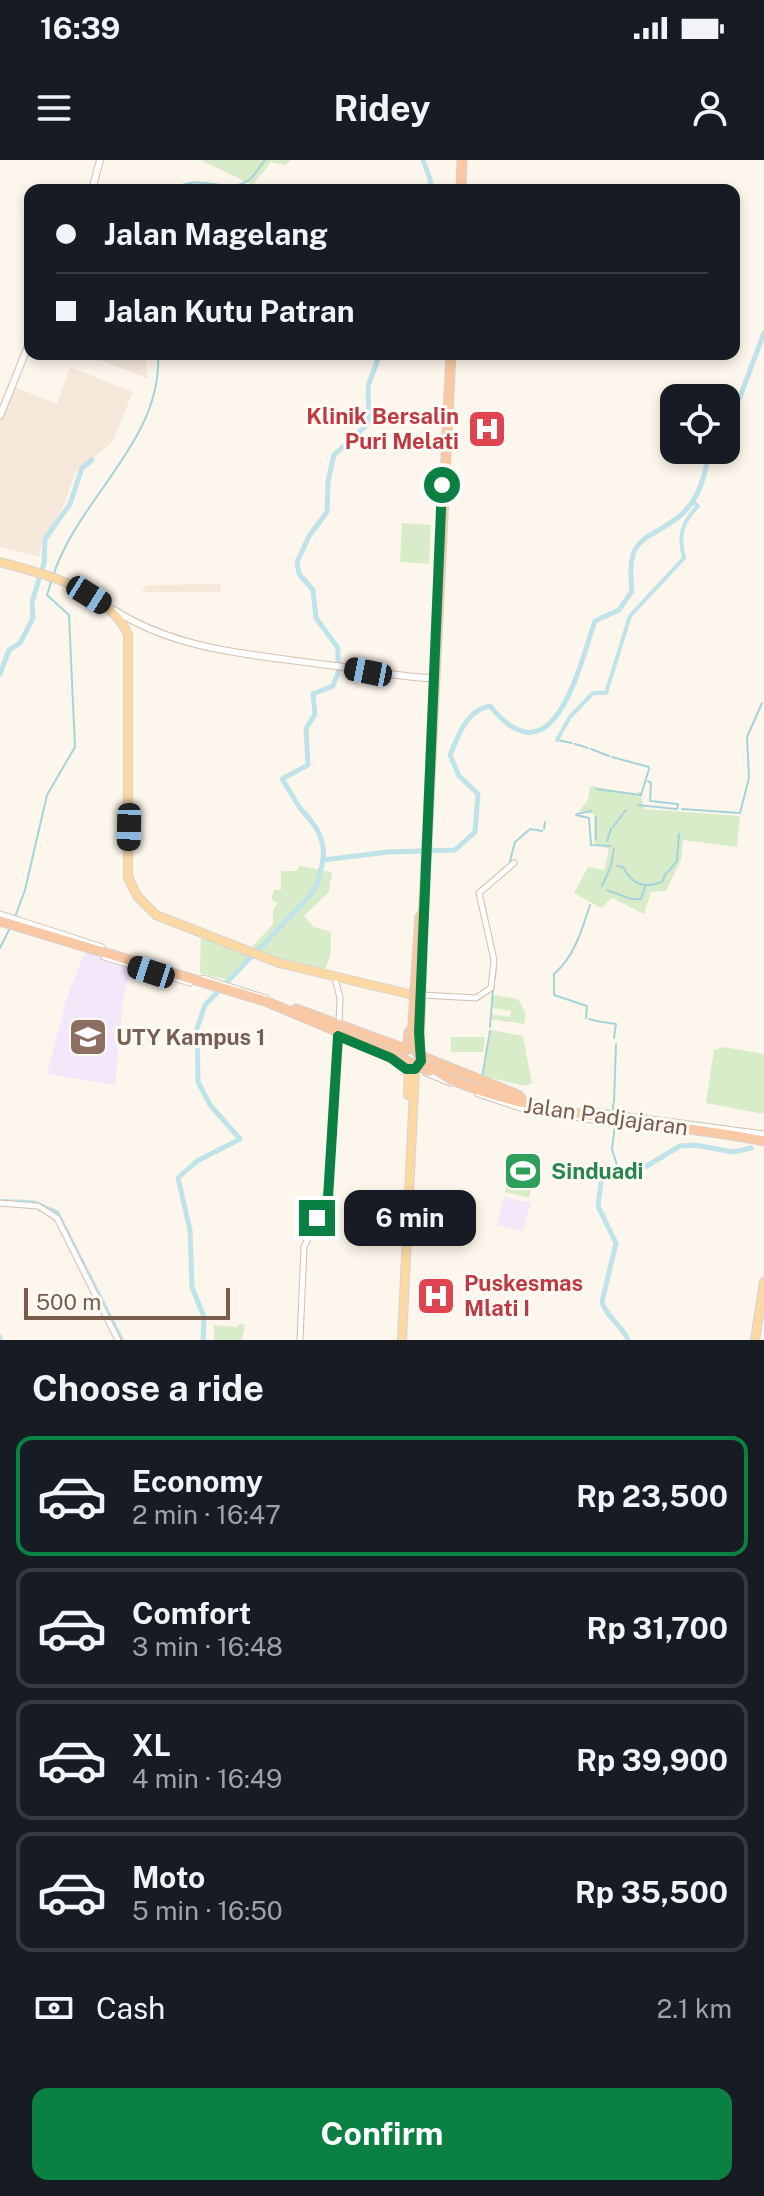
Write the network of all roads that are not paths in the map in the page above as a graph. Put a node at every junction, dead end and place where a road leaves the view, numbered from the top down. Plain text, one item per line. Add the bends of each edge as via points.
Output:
1 (100, 160) edge
2 (464, 160) edge
3 (94, 184) edge
4 (463, 184) edge
5 (24, 356) edge
6 (449, 360) edge
7 (0, 416) edge
8 (0, 562) edge
9 (434, 602) junction
10 (117, 612) junction
11 (429, 678) junction
12 (423, 844) junction
13 (423, 858) junction
14 (514, 863) dead end
15 (421, 885) junction
16 (0, 919) edge
17 (334, 977) junction
18 (233, 991) junction
19 (416, 995) junction
20 (335, 1023) junction
21 (338, 1036) junction
22 (406, 1039) junction
23 (420, 1054) junction
24 (394, 1060) junction
25 (435, 1062) junction
26 (447, 1068) junction
27 (413, 1069) junction
28 (429, 1075) junction
29 (452, 1080) junction
30 (411, 1085) junction
31 (489, 1090) dead end
32 (522, 1100) junction
33 (691, 1129) junction
34 (764, 1138) edge
35 (0, 1203) edge
36 (764, 1282) edge
37 (118, 1340) edge
38 (300, 1340) edge
39 (400, 1340) edge
40 (755, 1340) edge

1 - 3 main road
2 - 4 highway
5 - 7 main road
6 - 9 highway
8 - 10 main road via 53,577
9 - 11 highway
9 - 12 highway
10 - 11 main road via 213,650
10 - 17 main road via 129,637 128,877 137,896 156,915 259,956
11 - 12 highway
12 - 13 highway
13 - 15 highway
13 - 19 highway
14 - 19 street via 479,893 494,960 491,988 476,998
15 - 19 highway
15 - 29 highway, bridge via 412,1038 421,1060
16 - 18 highway
17 - 19 main road
17 - 20 street via 340,998
18 - 20 highway
18 - 21 street
18 - 29 highway, bridge
19 - 22 highway
20 - 22 highway
21 - 24 street
21 - 38 street via 328,1198 304,1247
22 - 23 highway
22 - 23 highway
22 - 24 highway
22 - 26 highway via 426,1048
23 - 25 highway
23 - 27 highway
24 - 27 highway
24 - 30 main road
25 - 26 highway
25 - 28 street
26 - 32 highway
27 - 28 street
27 - 30 main road
28 - 30 main road
28 - 33 street via 538,1113
29 - 33 highway, Jalan Padjajaran via 563,1114
30 - 39 main road
31 - 32 highway, Jalan Padjajaran
32 - 34 highway, Jalan Padjajaran
33 - 34 highway, Jalan Padjajaran
35 - 37 street via 38,1206 52,1213
36 - 40 main road

